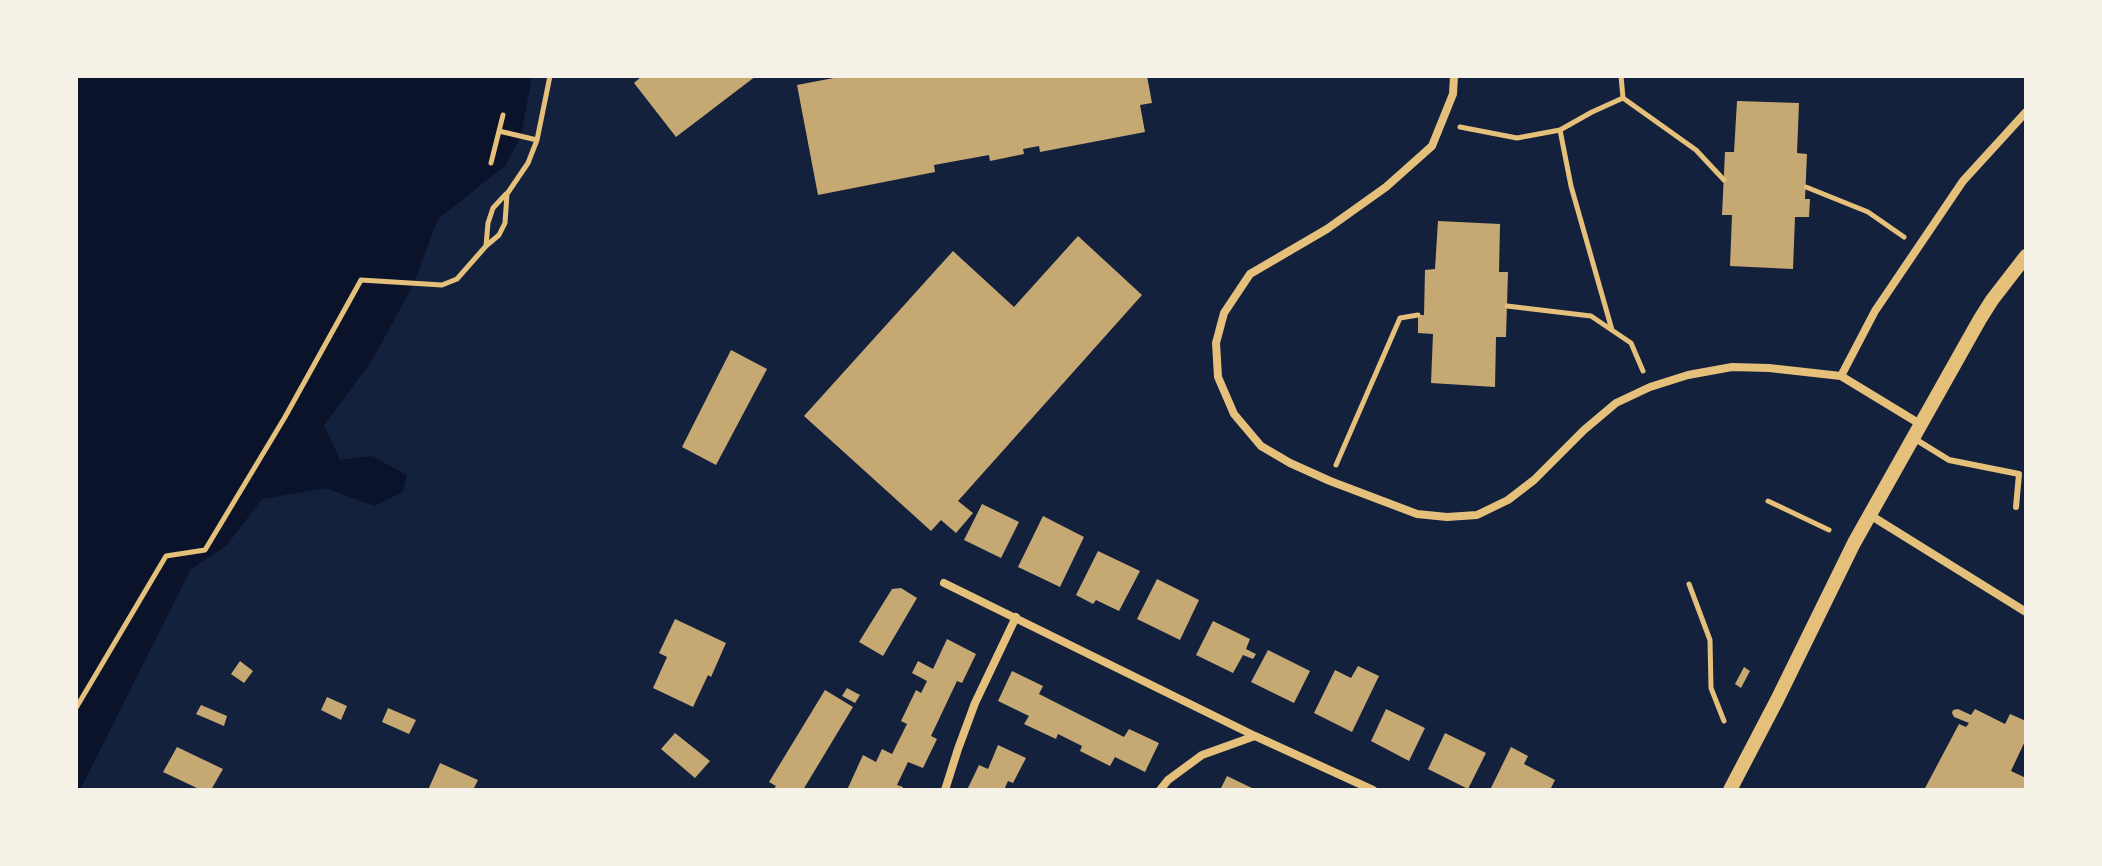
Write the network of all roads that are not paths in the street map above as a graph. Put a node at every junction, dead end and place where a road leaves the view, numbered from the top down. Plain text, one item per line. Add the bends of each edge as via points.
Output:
1 (1454, 76) edge
2 (2026, 112) edge
3 (2026, 256) edge
4 (1841, 376) junction
5 (1916, 431) junction
6 (2016, 507) dead end
7 (1870, 515) junction
8 (944, 583) dead end
9 (2026, 612) edge
10 (1016, 617) junction
11 (1255, 736) junction
12 (945, 790) edge
13 (1160, 790) edge
14 (1373, 790) edge
15 (1730, 790) edge

1 - 4 street via 1453,94 1432,146 1327,229 1250,274 1224,313 1216,343 1218,377 1234,414 1261,446 1330,481 1417,514 1477,515 1534,480 1616,403 1650,387 1732,367
2 - 4 street via 1963,181 1875,311
3 - 5 street via 1992,300
4 - 5 street
5 - 6 lane via 1949,460 2019,474
5 - 7 street
7 - 9 street
7 - 15 street
8 - 10 street
10 - 11 street
10 - 12 street via 975,703
11 - 13 street via 1202,755
11 - 14 street

